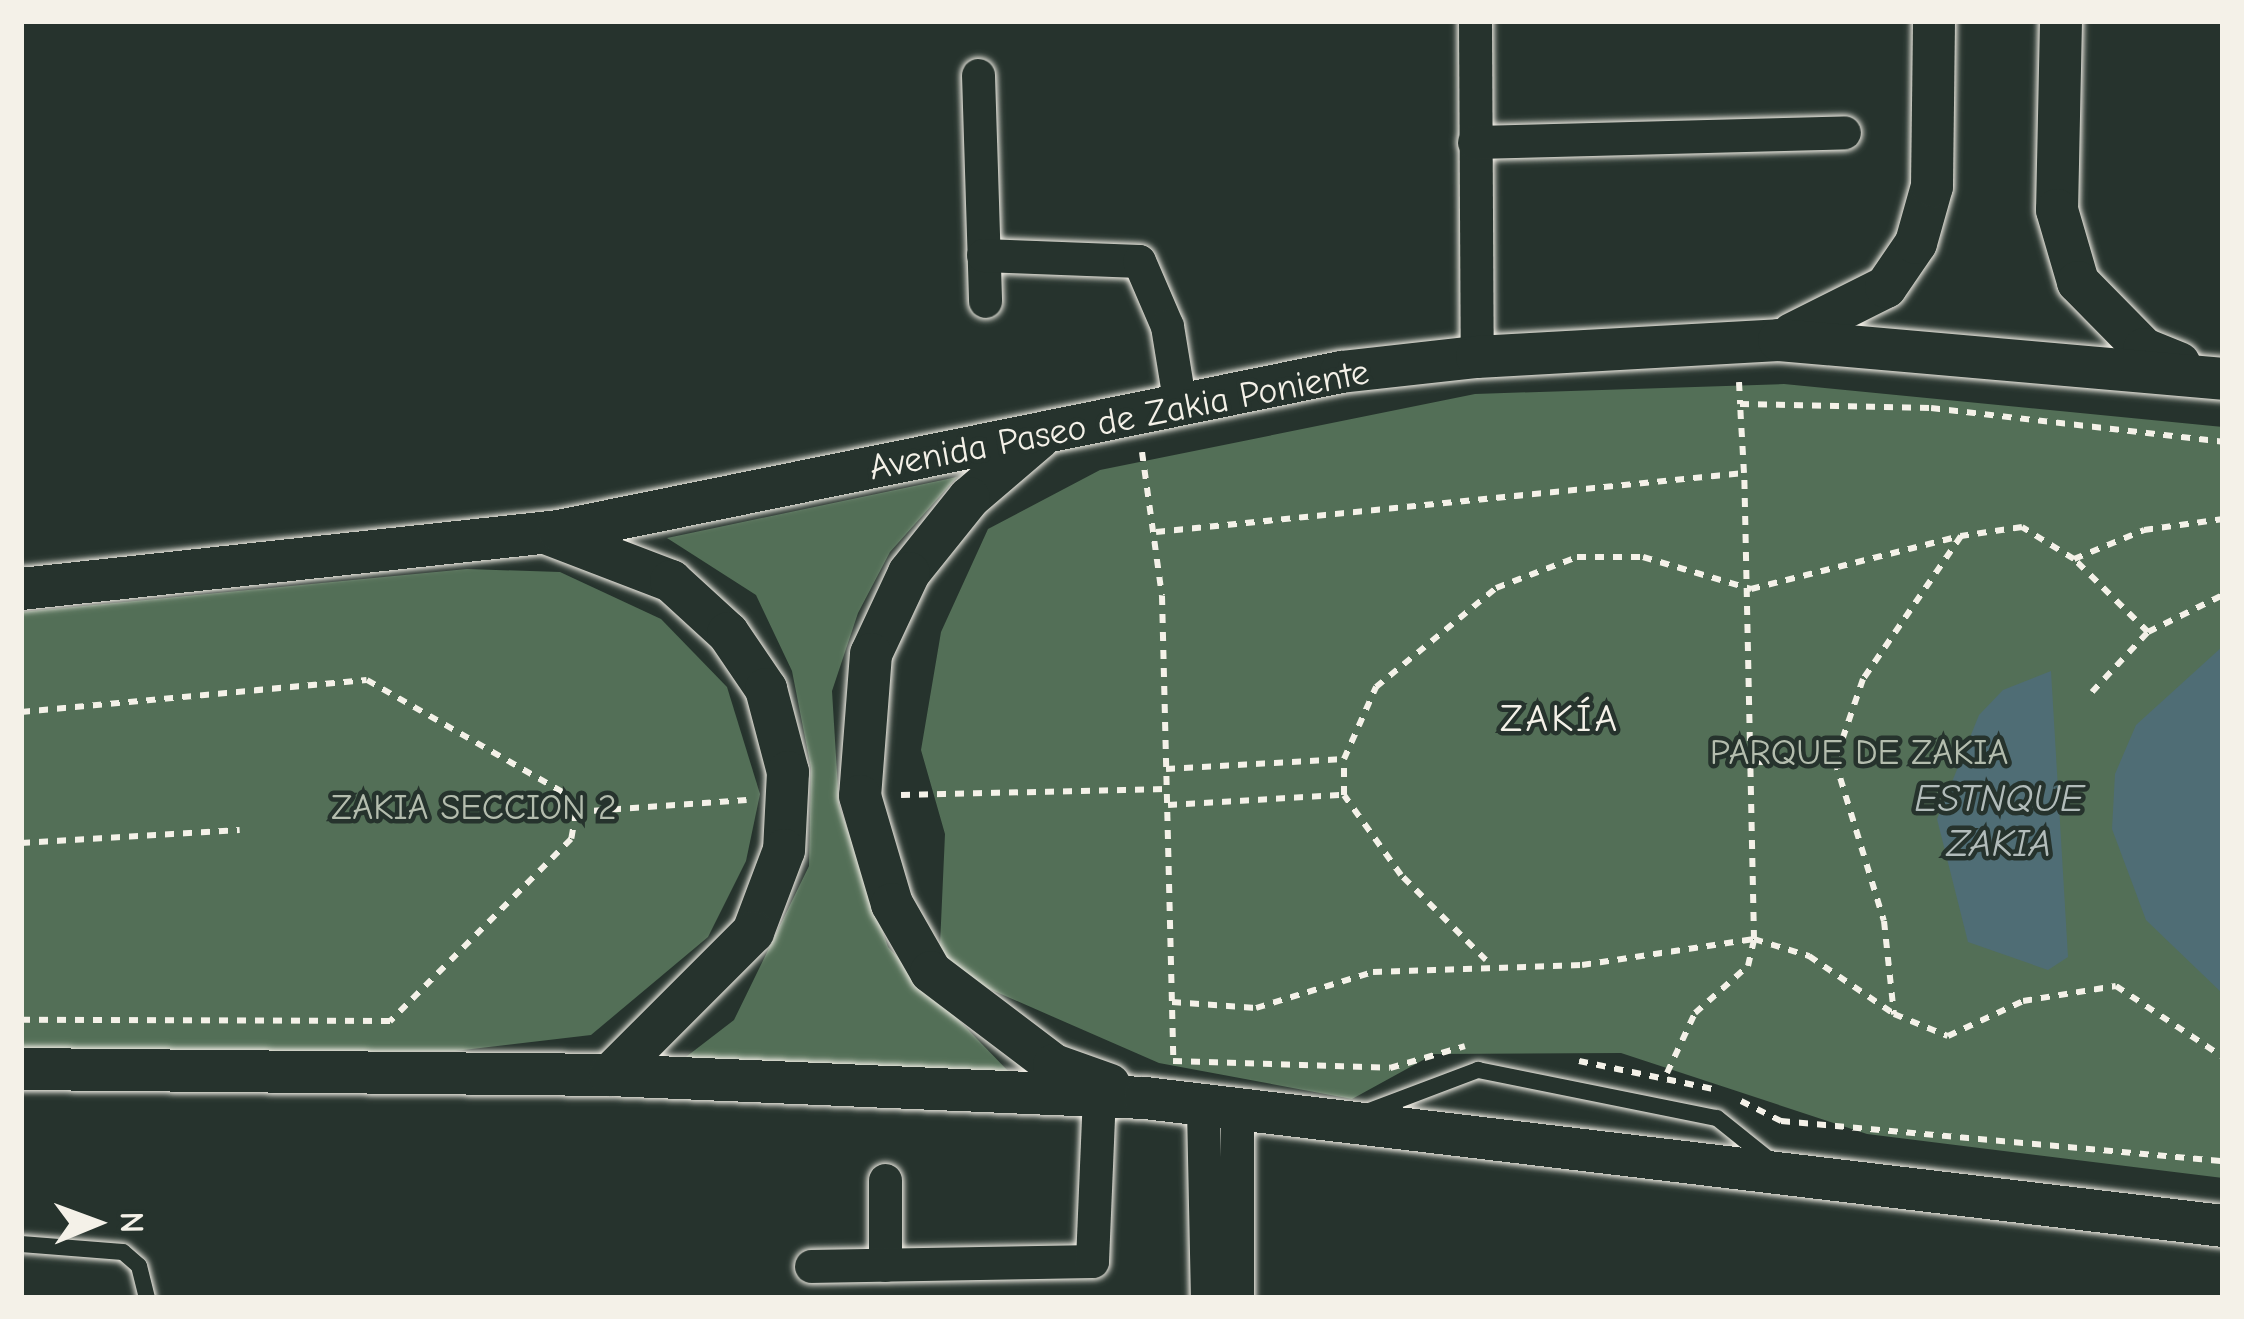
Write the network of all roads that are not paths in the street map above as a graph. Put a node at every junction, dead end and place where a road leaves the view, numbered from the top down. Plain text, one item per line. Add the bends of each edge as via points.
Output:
1 (1475, 21) edge
2 (1934, 21) edge
3 (2061, 21) edge
4 (978, 74) dead end
5 (1844, 133) dead end
6 (1474, 142) junction
7 (983, 256) junction
8 (985, 302) dead end
9 (1759, 341) junction
10 (1478, 357) junction
11 (2218, 378) edge
12 (1180, 405) junction
13 (1044, 434) junction
14 (545, 533) junction
15 (21, 589) edge
16 (21, 1069) edge
17 (610, 1075) junction
18 (1099, 1097) junction
19 (1144, 1097) junction
20 (1220, 1112) junction
21 (1336, 1124) junction
22 (1793, 1179) junction
23 (885, 1180) dead end
24 (2223, 1226) edge
25 (21, 1244) edge
26 (885, 1265) junction
27 (811, 1266) dead end
28 (147, 1298) edge
29 (1207, 1298) edge
30 (1237, 1298) edge

1 - 6 street
2 - 9 street via 1931,186 1916,243 1854,310
3 - 11 street via 2057,210 2078,282 2144,349
4 - 7 street
5 - 6 street
6 - 10 street
7 - 8 street
7 - 12 street via 1139,260 1167,326
9 - 10 street, Avenida Paseo de Zakia Poniente
9 - 11 street, Avenida Paseo de Zakia Poniente
10 - 12 street, Avenida Paseo de Zakia Poniente
12 - 13 street, Avenida Paseo de Zakia Poniente
13 - 14 street, Avenida Paseo de Zakia Poniente
13 - 19 street via 969,498 909,573 871,654 860,796 892,904 931,972 1054,1065
14 - 15 street, Avenida Paseo de Zakia Poniente
14 - 17 street via 671,581 728,633 766,689 786,797 784,850 753,932
16 - 17 street
17 - 18 street
18 - 19 street
18 - 26 street via 1091,1261
19 - 20 street
20 - 21 street
20 - 29 street
20 - 30 street
21 - 22 street
21 - 22 lane via 1478,1070 1717,1118
22 - 24 street
23 - 26 street
25 - 28 lane via 123,1252
26 - 27 street

